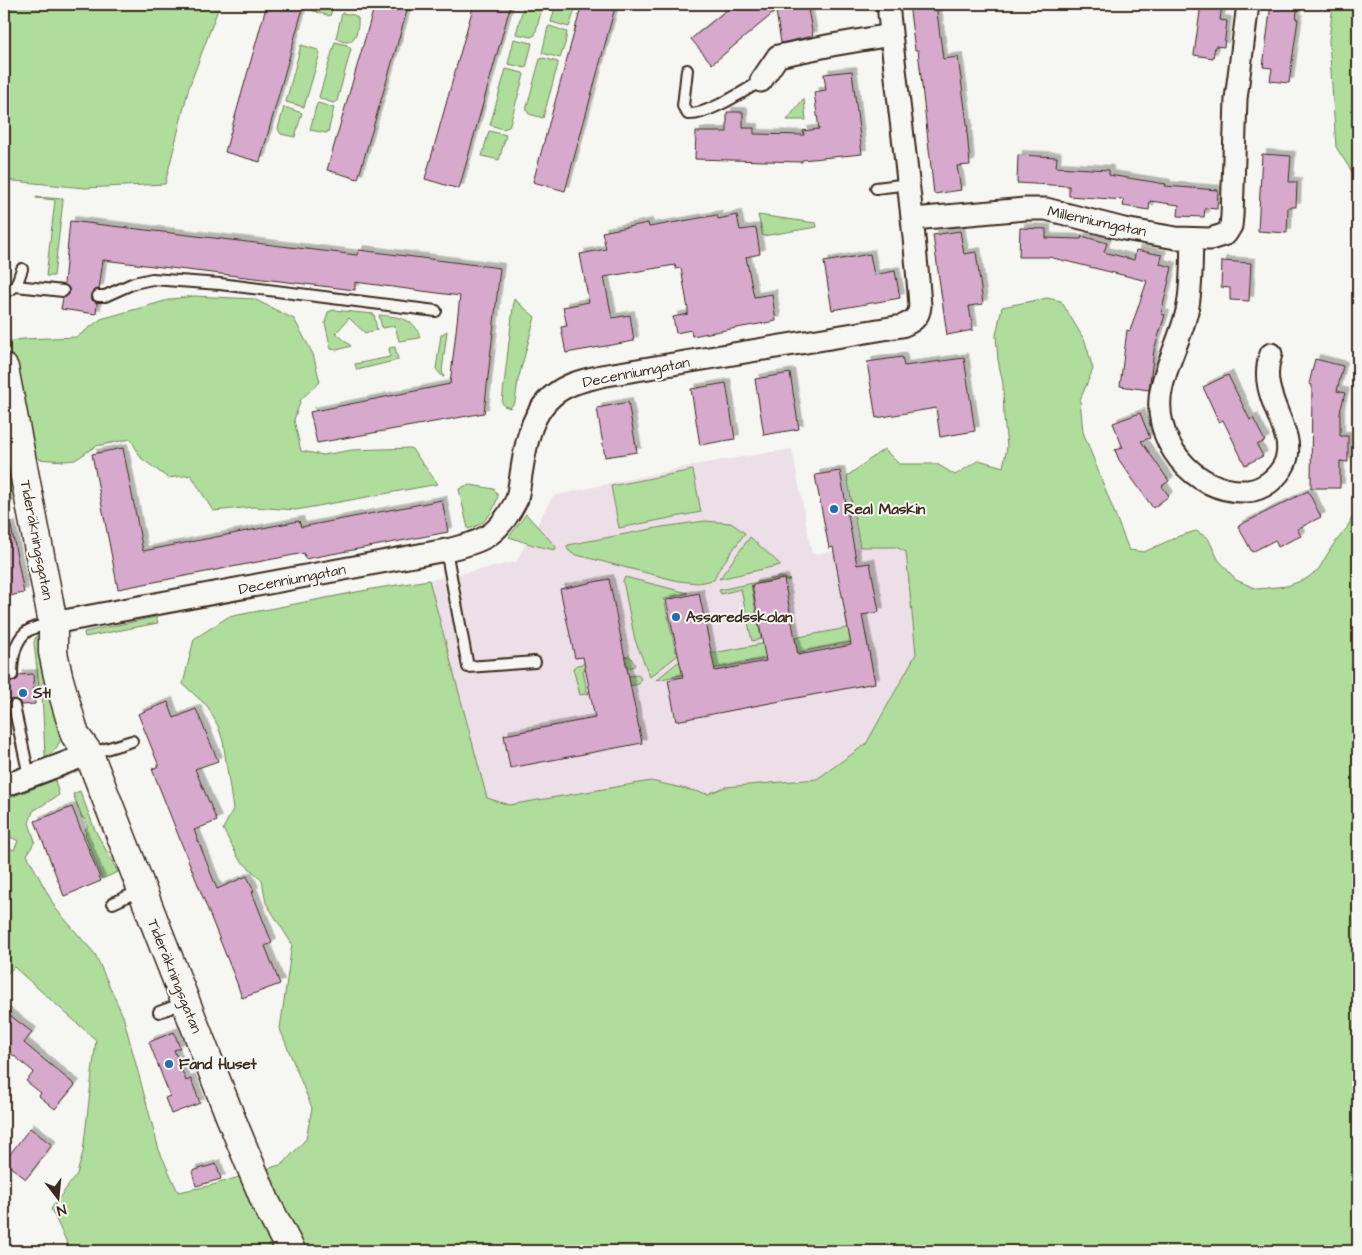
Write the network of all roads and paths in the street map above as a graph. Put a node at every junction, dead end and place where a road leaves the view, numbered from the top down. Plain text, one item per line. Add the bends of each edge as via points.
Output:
1 (888, 4) edge
2 (1248, 4) edge
3 (891, 35) junction
4 (687, 70) dead end
5 (761, 81) joint
6 (909, 184) junction
7 (876, 188) dead end
8 (913, 219) junction
9 (1192, 239) junction
10 (22, 269) dead end
11 (16, 286) junction
12 (63, 291) dead end
13 (4, 293) edge
14 (98, 296) dead end
15 (436, 311) dead end
16 (1271, 354) dead end
17 (4, 368) edge
18 (446, 550) junction
19 (54, 623) junction
20 (535, 662) dead end
21 (12, 675) dead end
22 (14, 706) dead end
23 (132, 741) dead end
24 (88, 754) junction
25 (29, 776) junction
26 (4, 785) edge
27 (140, 890) junction
28 (113, 903) dead end
29 (185, 1002) junction
30 (159, 1012) dead end
31 (290, 1251) edge

1 - 3 street, Decenniumgatan
2 - 9 street, Millenniumgatan via 1236,99 1231,226 1218,238
3 - 5 street via 778,56
3 - 6 street, Decenniumgatan
4 - 5 lane via 683,106 688,114 729,100
6 - 7 lane
6 - 8 street, Decenniumgatan
8 - 9 street, Millenniumgatan via 1025,208 1046,209 1124,229
8 - 18 street, Decenniumgatan via 920,306 915,320 902,326 601,376 564,388 544,404 531,426 517,499 506,520 488,537
9 - 16 street via 1188,308 1162,387 1160,410 1170,446 1184,466 1203,480 1225,488 1248,491 1272,480 1284,465 1288,442 1269,391
10 - 11 lane
11 - 12 lane
11 - 13 lane
14 - 15 lane via 152,279 220,284
17 - 19 street, Tideräkningsgatan
18 - 19 street, Decenniumgatan
18 - 20 lane via 468,666
19 - 21 lane via 25,632 12,661
19 - 24 street, Tideräkningsgatan via 53,652 58,676 75,735
22 - 25 lane
23 - 24 lane
24 - 25 street
24 - 27 street, Tideräkningsgatan
25 - 26 street
27 - 28 lane
27 - 29 street, Tideräkningsgatan
29 - 30 lane
29 - 31 street, Tideräkningsgatan via 266,1203

